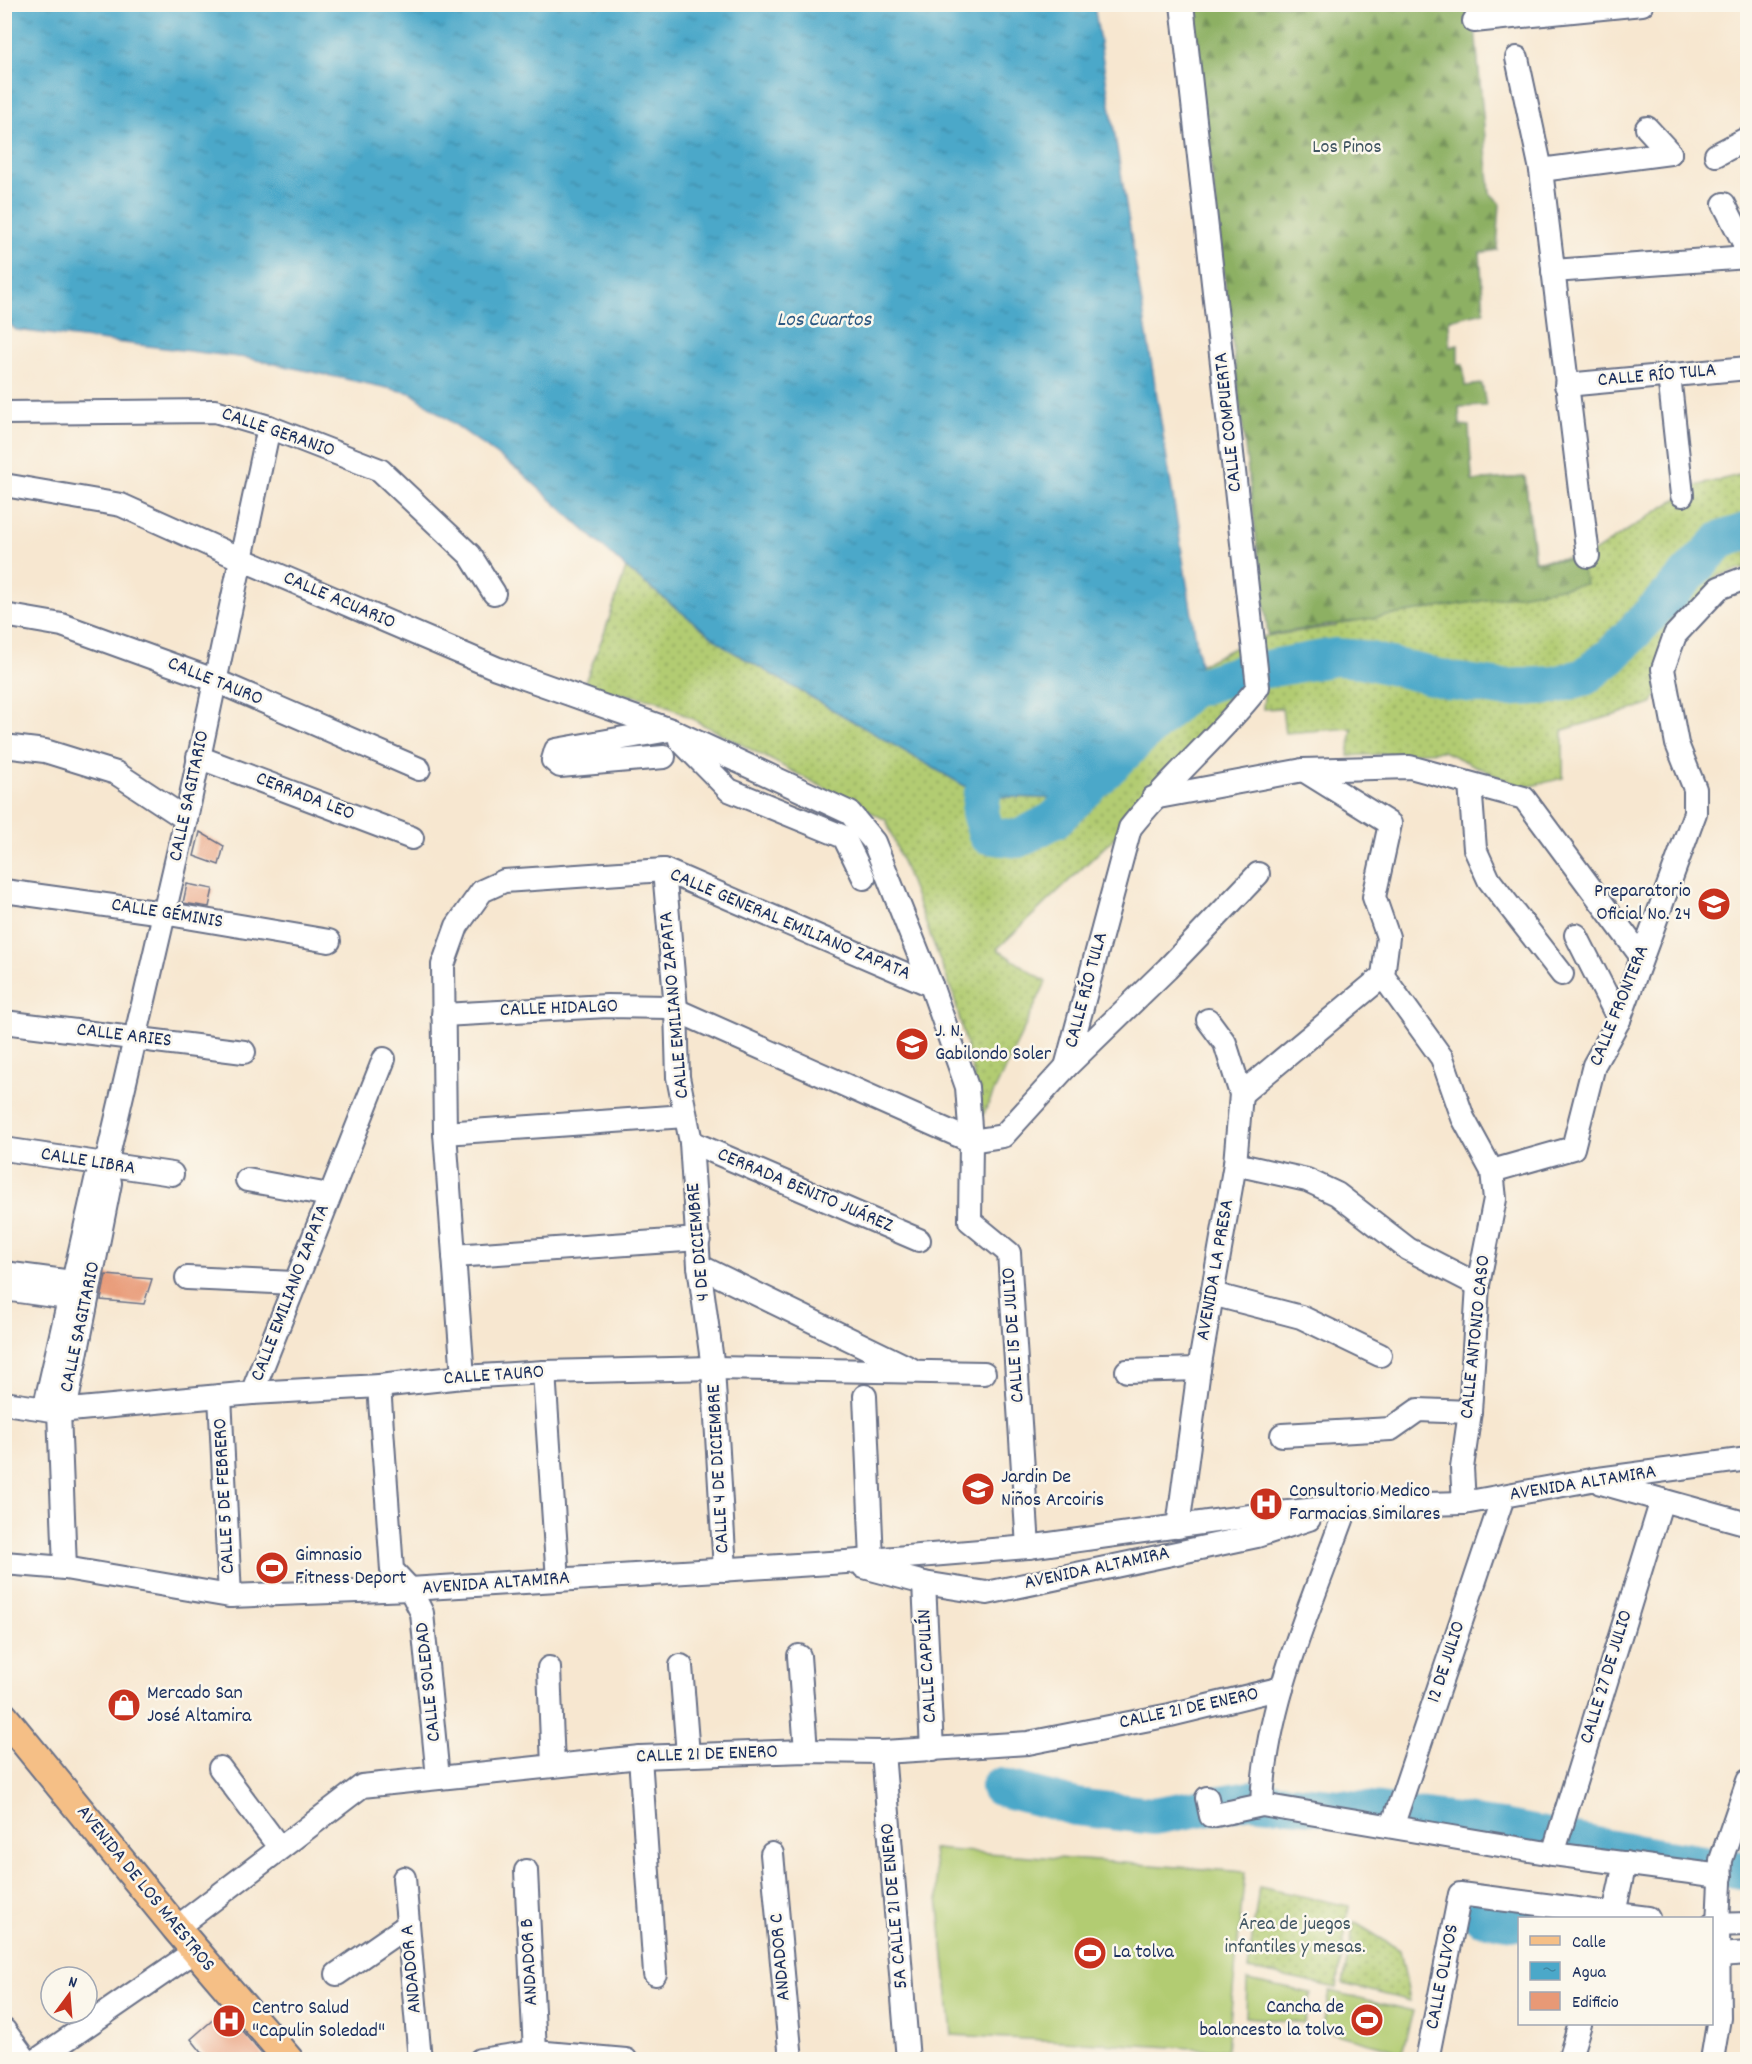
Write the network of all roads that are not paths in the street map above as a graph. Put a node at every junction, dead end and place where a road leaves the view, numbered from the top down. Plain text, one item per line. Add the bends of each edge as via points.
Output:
1 (1182, 4) edge
2 (1642, 4) edge
3 (1474, 21) dead end
4 (1517, 58) dead end
5 (1647, 128) dead end
6 (1748, 138) edge
7 (1716, 155) dead end
8 (1540, 170) junction
9 (1724, 204) dead end
10 (1748, 251) edge
11 (1748, 257) edge
12 (1553, 271) junction
13 (1748, 368) edge
14 (1669, 375) junction
15 (1566, 384) junction
16 (4, 413) edge
17 (269, 427) junction
18 (4, 485) edge
19 (1682, 495) dead end
20 (1588, 556) dead end
21 (241, 559) junction
22 (1748, 577) edge
23 (494, 593) dead end
24 (4, 615) edge
25 (214, 680) junction
26 (671, 730) junction
27 (4, 746) edge
28 (198, 757) junction
29 (664, 757) dead end
30 (419, 769) dead end
31 (1303, 770) junction
32 (1470, 784) junction
33 (1153, 798) junction
34 (186, 819) junction
35 (412, 838) dead end
36 (664, 870) junction
37 (1258, 874) dead end
38 (864, 878) dead end
39 (4, 891) edge
40 (163, 913) junction
41 (1576, 935) dead end
42 (329, 941) dead end
43 (1641, 956) junction
44 (1562, 974) dead end
45 (1383, 976) junction
46 (931, 985) junction
47 (676, 1009) junction
48 (443, 1015) junction
49 (1208, 1020) dead end
50 (1619, 1020) junction
51 (4, 1022) edge
52 (135, 1037) junction
53 (244, 1052) dead end
54 (384, 1059) dead end
55 (1066, 1067) junction
56 (1241, 1094) junction
57 (685, 1116) junction
58 (445, 1133) junction
59 (971, 1141) junction
60 (691, 1142) junction
61 (4, 1149) edge
62 (106, 1164) junction
63 (1235, 1164) junction
64 (1492, 1171) junction
65 (172, 1174) dead end
66 (247, 1180) dead end
67 (329, 1195) junction
68 (699, 1239) junction
69 (919, 1240) dead end
70 (454, 1256) junction
71 (699, 1266) junction
72 (4, 1273) edge
73 (187, 1278) dead end
74 (294, 1283) junction
75 (1478, 1285) junction
76 (4, 1289) edge
77 (70, 1290) junction
78 (1212, 1294) junction
79 (1380, 1355) dead end
80 (713, 1368) junction
81 (1199, 1369) junction
82 (915, 1371) junction
83 (1127, 1371) dead end
84 (544, 1372) junction
85 (984, 1373) dead end
86 (463, 1377) junction
87 (380, 1386) junction
88 (252, 1393) junction
89 (220, 1396) junction
90 (865, 1396) dead end
91 (4, 1403) edge
92 (59, 1411) junction
93 (1470, 1412) junction
94 (1282, 1435) dead end
95 (1748, 1459) edge
96 (1591, 1480) junction
97 (1503, 1497) junction
98 (1662, 1500) junction
99 (1464, 1503) junction
100 (1347, 1506) junction
101 (1748, 1524) edge
102 (1178, 1527) junction
103 (1028, 1548) junction
104 (872, 1560) junction
105 (846, 1562) junction
106 (4, 1563) edge
107 (65, 1568) junction
108 (725, 1570) junction
109 (558, 1580) junction
110 (924, 1583) junction
111 (410, 1589) junction
112 (230, 1596) junction
113 (799, 1656) dead end
114 (681, 1666) dead end
115 (549, 1668) dead end
116 (1282, 1689) junction
117 (4, 1717) edge
118 (932, 1750) junction
119 (806, 1751) junction
120 (883, 1752) junction
121 (687, 1755) junction
122 (640, 1757) junction
123 (553, 1766) junction
124 (220, 1768) dead end
125 (438, 1778) junction
126 (1745, 1796) edge
127 (1262, 1805) junction
128 (1209, 1807) dead end
129 (1394, 1818) junction
130 (279, 1847) junction
131 (772, 1854) dead end
132 (1553, 1854) junction
133 (1625, 1863) junction
134 (1721, 1868) junction
135 (526, 1871) dead end
136 (405, 1878) dead end
137 (1614, 1917) edge
138 (408, 1925) junction
139 (1745, 1925) edge
140 (176, 1928) junction
141 (1717, 1938) edge
142 (195, 1951) junction
143 (1748, 1953) edge
144 (337, 1974) dead end
145 (655, 1974) dead end
146 (1580, 2025) edge
147 (4, 2030) edge
148 (535, 2052) junction
149 (26, 2060) edge
150 (37, 2060) edge
151 (289, 2060) edge
152 (420, 2060) edge
153 (480, 2060) edge
154 (626, 2060) edge
155 (791, 2060) edge
156 (908, 2060) edge
157 (1427, 2060) edge
158 (1569, 2060) edge
159 (1712, 2060) edge

1 - 33 street, CALLE COMPUERTA via 1258,687
2 - 3 street
4 - 8 street
5 - 8 street via 1670,153
6 - 7 street
8 - 12 street
9 - 10 street
11 - 12 street
12 - 15 street
13 - 14 street, CALLE RÍO TULA
14 - 15 street, CALLE RÍO TULA
14 - 19 street
15 - 20 street
16 - 17 street, CALLE GERANIO via 214,411
17 - 21 street, CALLE SAGITARIO
17 - 23 street, CALLE GERANIO via 380,470 470,555
18 - 21 street, CALLE ACUARIO via 121,505
21 - 25 street, CALLE SAGITARIO
21 - 26 street, CALLE ACUARIO via 496,668
22 - 43 street, CALLE FRONTERA via 1719,588 1674,635 1663,669 1677,744 1695,789 1695,813
24 - 25 street, CALLE TAURO via 62,625
25 - 28 street, CALLE SAGITARIO
25 - 30 street, CALLE TAURO
26 - 29 street via 556,750 553,760 560,766
26 - 38 street via 729,790 844,837
26 - 46 street, CALLE ACUARIO via 850,813 874,842
27 - 34 street via 45,751 116,772
28 - 34 street, CALLE SAGITARIO
28 - 35 street, CERRADA LEO
31 - 32 street via 1410,767
31 - 33 street
31 - 45 street via 1390,824 1374,897 1388,937
32 - 43 street via 1524,798
32 - 44 street via 1475,849 1489,880
33 - 55 street, CALLE RÍO TULA via 1130,828
34 - 40 street, CALLE SAGITARIO
36 - 46 street, CALLE GENERAL EMILIANO ZAPATA
36 - 47 street, CALLE EMILIANO ZAPATA
36 - 48 street, CALLE GENERAL EMILIANO ZAPATA via 504,882 482,891 457,926 443,965
37 - 55 street
39 - 40 street, CALLE GÉMINIS
40 - 42 street, CALLE GÉMINIS
40 - 52 street, CALLE SAGITARIO
41 - 50 street
43 - 50 street, CALLE FRONTERA
45 - 56 street
45 - 64 street via 1442,1058 1463,1118
46 - 59 street, CALLE ACUARIO via 967,1087
47 - 48 street, CALLE HIDALGO via 607,1006
47 - 57 street, CALLE EMILIANO ZAPATA via 678,1077
47 - 59 street
48 - 58 street
49 - 56 street, AVENIDA LA PRESA via 1225,1043
50 - 64 street, CALLE FRONTERA via 1594,1065 1573,1148
51 - 52 street, CALLE ARIES
52 - 53 street, CALLE ARIES
52 - 62 street, CALLE SAGITARIO
54 - 67 street, CALLE EMILIANO ZAPATA
55 - 59 street, CALLE RÍO TULA via 1003,1136
56 - 63 street, AVENIDA LA PRESA
57 - 58 street, CALLE EMILIANO ZAPATA
57 - 60 street, 4 DE DICIEMBRE
58 - 70 street
59 - 103 street, CALLE 15 DE JULIO via 970,1221 1009,1253
60 - 68 street, 4 DE DICIEMBRE
60 - 69 street, CERRADA BENITO JUÁREZ
61 - 62 street, CALLE LIBRA
62 - 65 street, CALLE LIBRA
62 - 77 street, CALLE SAGITARIO via 96,1180
62 - 92 street, CALLE SAGITARIO via 110,1184 68,1396
63 - 75 street via 1307,1180 1337,1194 1408,1250
63 - 78 street, AVENIDA LA PRESA
64 - 75 street, CALLE ANTONIO CASO via 1495,1199
66 - 67 street
67 - 74 street, CALLE EMILIANO ZAPATA
68 - 70 street
68 - 71 street, 4 DE DICIEMBRE
70 - 86 street
71 - 80 street, 4 DE DICIEMBRE
71 - 82 street
72 - 77 street
73 - 74 street
74 - 88 street, CALLE EMILIANO ZAPATA
75 - 93 street, CALLE ANTONIO CASO
76 - 77 street
77 - 92 street, CALLE SAGITARIO via 48,1396
78 - 79 street via 1301,1317
78 - 81 street, AVENIDA LA PRESA
80 - 82 street, CALLE TAURO
80 - 84 street, CALLE TAURO
80 - 108 street, CALLE 4 DE DICIEMBRE
81 - 83 street
81 - 102 street, AVENIDA LA PRESA
82 - 85 street, CALLE TAURO
84 - 86 street, CALLE TAURO
84 - 109 street
86 - 87 street, CALLE TAURO
87 - 88 street, CALLE TAURO
87 - 111 street, CALLE SOLEDAD via 392,1570
88 - 89 street, CALLE TAURO
89 - 92 street, CALLE TAURO
89 - 112 street, CALLE 5 DE FEBRERO
90 - 104 street
91 - 92 street, CALLE TAURO
92 - 107 street
93 - 94 street via 1418,1410 1391,1429
93 - 99 street, CALLE ANTONIO CASO via 1462,1468
95 - 96 street, AVENIDA ALTAMIRA
96 - 97 street, AVENIDA ALTAMIRA
96 - 98 street
97 - 99 street, AVENIDA ALTAMIRA
97 - 129 street, 12 DE JULIO
98 - 101 street
98 - 132 street, CALLE 27 DE JULIO
99 - 100 street, AVENIDA ALTAMIRA
100 - 102 street, AVENIDA ALTAMIRA
100 - 110 street, AVENIDA ALTAMIRA via 1257,1536 987,1593
100 - 116 street
102 - 103 street, AVENIDA ALTAMIRA
103 - 104 street, AVENIDA ALTAMIRA
104 - 105 street, AVENIDA ALTAMIRA
105 - 108 street, AVENIDA ALTAMIRA
105 - 110 street, AVENIDA ALTAMIRA
106 - 107 street, AVENIDA ALTAMIRA
107 - 112 street, AVENIDA ALTAMIRA
108 - 109 street, AVENIDA ALTAMIRA
109 - 111 street, AVENIDA ALTAMIRA
110 - 118 street, CALLE CAPULÍN
111 - 112 street, AVENIDA ALTAMIRA
111 - 125 street, CALLE SOLEDAD via 422,1613
113 - 119 street
114 - 121 street
115 - 123 street
116 - 118 street, CALLE 21 DE ENERO via 1028,1743
116 - 127 street via 1262,1778
117 - 140 main road, AVENIDA DE LOS MAESTROS
118 - 120 street, CALLE 21 DE ENERO
119 - 120 street, CALLE 21 DE ENERO
119 - 121 street, CALLE 21 DE ENERO
120 - 156 street, 5A CALLE 21 DE ENERO
121 - 122 street, CALLE 21 DE ENERO
122 - 123 street, CALLE 21 DE ENERO
122 - 145 street
123 - 125 street, CALLE 21 DE ENERO
124 - 130 street
125 - 130 street, CALLE 21 DE ENERO via 362,1786
126 - 134 street
127 - 128 street
127 - 129 street
129 - 132 street
130 - 140 street, CALLE 21 DE ENERO
131 - 155 street, ANDADOR C
132 - 133 street
133 - 134 street
133 - 137 street
134 - 141 street
135 - 148 street, ANDADOR B
136 - 138 street, ANDADOR A
137 - 157 street, CALLE OLIVOS via 1460,1894
138 - 144 street
138 - 152 street, ANDADOR A
139 - 141 street
140 - 142 main road, AVENIDA DE LOS MAESTROS
141 - 143 street
141 - 159 street via 1719,2018
142 - 150 street
142 - 151 main road, AVENIDA DE LOS MAESTROS
146 - 158 street
147 - 149 street
148 - 153 street
148 - 154 street

